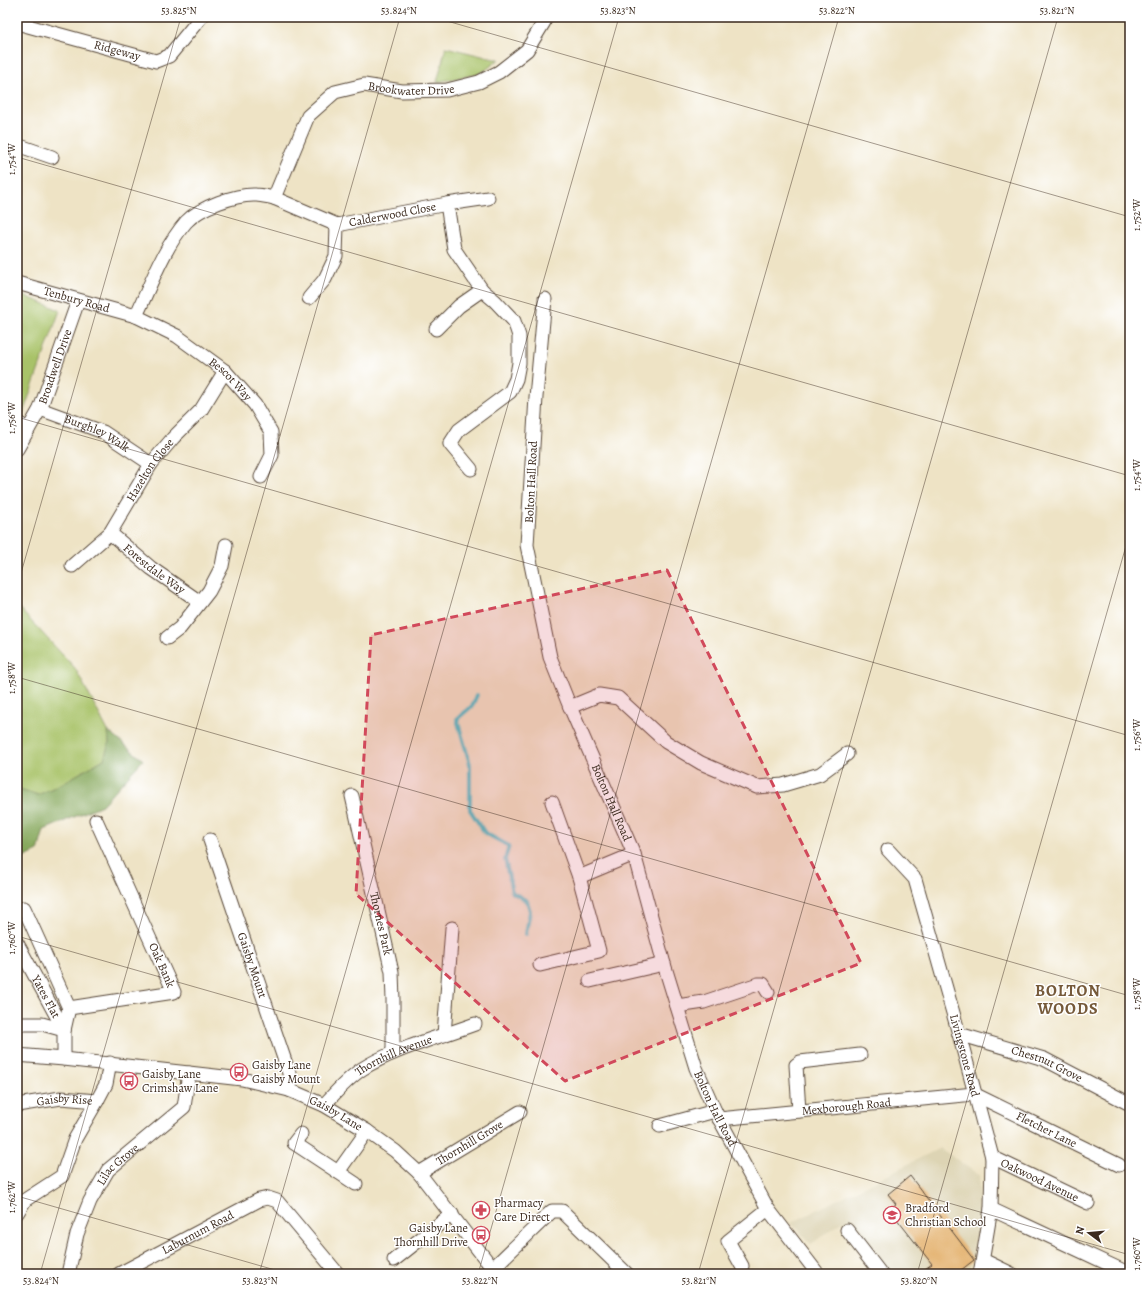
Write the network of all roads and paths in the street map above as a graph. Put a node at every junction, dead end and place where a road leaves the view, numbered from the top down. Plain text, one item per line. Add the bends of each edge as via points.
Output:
1 (201, 17) edge
2 (545, 17) edge
3 (17, 23) edge
4 (17, 145) edge
5 (52, 157) dead end
6 (274, 198) junction
7 (488, 198) dead end
8 (447, 204) junction
9 (337, 225) junction
10 (17, 283) edge
11 (482, 290) junction
12 (309, 298) dead end
13 (545, 299) dead end
14 (78, 301) junction
15 (136, 316) junction
16 (436, 329) dead end
17 (225, 371) junction
18 (40, 409) junction
19 (17, 422) edge
20 (28, 430) junction
21 (17, 449) edge
22 (151, 464) junction
23 (471, 469) dead end
24 (261, 477) dead end
25 (110, 533) junction
26 (226, 545) dead end
27 (72, 566) dead end
28 (200, 602) junction
29 (167, 638) dead end
30 (570, 707) junction
31 (847, 754) dead end
32 (352, 796) dead end
33 (552, 802) dead end
34 (96, 820) dead end
35 (210, 840) dead end
36 (888, 850) dead end
37 (634, 854) junction
38 (579, 877) junction
39 (24, 908) dead end
40 (452, 928) dead end
41 (17, 943) edge
42 (664, 964) junction
43 (540, 965) dead end
44 (590, 981) dead end
45 (768, 992) dead end
46 (677, 1006) junction
47 (69, 1008) junction
48 (17, 1024) edge
49 (475, 1024) dead end
50 (64, 1030) junction
51 (959, 1034) junction
52 (444, 1035) junction
53 (393, 1053) junction
54 (17, 1055) edge
55 (860, 1055) dead end
56 (64, 1059) junction
57 (110, 1064) junction
58 (189, 1073) junction
59 (289, 1090) junction
60 (974, 1094) junction
61 (97, 1100) junction
62 (1130, 1104) edge
63 (17, 1105) edge
64 (324, 1105) junction
65 (799, 1111) junction
66 (520, 1112) dead end
67 (717, 1115) junction
68 (660, 1126) dead end
69 (368, 1131) junction
70 (301, 1134) dead end
71 (992, 1158) junction
72 (1119, 1165) dead end
73 (338, 1172) junction
74 (419, 1173) junction
75 (356, 1184) dead end
76 (1088, 1203) dead end
77 (768, 1209) junction
78 (991, 1210) junction
79 (17, 1214) edge
80 (452, 1214) junction
81 (847, 1230) dead end
82 (394, 1260) dead end
83 (983, 1260) junction
84 (742, 1266) dead end
85 (495, 1271) edge
86 (68, 1274) edge
87 (119, 1274) edge
88 (338, 1274) edge
89 (627, 1274) edge
90 (818, 1274) edge
91 (881, 1274) edge
92 (980, 1274) edge
93 (1012, 1274) edge
94 (1130, 1274) edge

1 - 3 street, Ridgeway via 169,56 156,61
2 - 6 street, Brookwater Drive via 527,50 499,72 479,82 447,90 402,91 364,86 335,92 308,116
4 - 5 street
6 - 9 street, Calderwood Close
6 - 15 street via 256,195 235,198 212,205 187,221 169,245
7 - 8 street, Calderwood Close
8 - 9 street, Calderwood Close
8 - 11 street, Calderwood Close via 454,249
9 - 12 street, Calderwood Close via 336,256 325,279
10 - 14 street, Tenbury Road
11 - 16 street via 458,306
11 - 23 street, Calderwood Close via 514,321 519,336 519,363 510,392 459,430 450,444
13 - 30 street, Bolton Hall Road via 527,545 550,657
14 - 15 street, Tenbury Road
14 - 18 street, Broadwell Drive
15 - 17 street, Bescot Way via 177,336
17 - 22 street, Hazelton Close via 201,410
17 - 24 street, Bescot Way via 255,405 271,432 272,455
18 - 20 street, Broadwell Drive
18 - 22 street, Burghley Walk via 103,432
19 - 20 street
20 - 21 street, Broadwell Drive
22 - 25 street, Hazelton Close
25 - 27 street, Hazelton Close
25 - 28 street, Forestdale Way via 151,568
26 - 28 street via 222,566
28 - 29 street via 180,628
30 - 31 street via 599,695 618,698 666,742 701,763 757,787 783,785 820,774
30 - 37 street, Bolton Hall Road
32 - 53 street, Thornes Park via 392,972
33 - 38 street
34 - 47 street, Oak Bank via 174,992
35 - 59 street, Gaisby Mount via 289,1073
36 - 51 street, Livingstone Road via 915,879
37 - 38 street
37 - 42 street, Bolton Hall Road
38 - 43 street via 599,951
39 - 47 street
40 - 52 street
41 - 50 street, Yates Flat
42 - 44 street
42 - 46 street, Bolton Hall Road
45 - 46 street via 763,984 758,984 704,1002
46 - 67 street, Bolton Hall Road via 696,1068
47 - 50 street
48 - 50 street via 42,1024
49 - 52 street, Thornhill Avenue
50 - 56 street
51 - 60 street, Livingstone Road
51 - 62 street, Chestnut Grove via 1044,1059
52 - 53 street, Thornhill Avenue
53 - 64 street, Thornhill Avenue via 356,1073
54 - 56 street, Gaisby Lane
55 - 65 street via 800,1062 796,1065
56 - 57 street, Gaisby Lane
57 - 58 street, Gaisby Lane
57 - 61 street, Gaisby Rise via 106,1084
58 - 59 street, Gaisby Lane via 242,1079
58 - 86 street, Lilac Grove via 184,1107 108,1170 90,1201
59 - 64 street, Gaisby Lane
60 - 65 street, Mexborough Road
60 - 71 street, Livingstone Road
60 - 72 street, Fletcher Lane
61 - 63 street, Gaisby Rise via 61,1098
61 - 79 street via 75,1139 62,1176 25,1200
64 - 69 street, Gaisby Lane
65 - 67 street, Mexborough Road
66 - 74 street, Thornhill Grove
67 - 68 street, Mexborough Road
67 - 77 street, Bolton Hall Road
69 - 73 street
69 - 74 street, Gaisby Lane
70 - 73 street via 294,1143
71 - 76 street, Oakwood Avenue
71 - 78 street, Livingstone Road
73 - 75 street
74 - 80 street, Gaisby Lane
77 - 84 street via 728,1241
77 - 90 street, Bolton Hall Road
78 - 83 street, Livingstone Road
78 - 94 street
80 - 82 street
80 - 85 street, Gaisby Lane
81 - 91 street
83 - 92 street, Livingstone Road
83 - 93 street
85 - 89 street via 552,1211 562,1211
87 - 88 street, Laburnum Road via 259,1200 268,1198 277,1200

